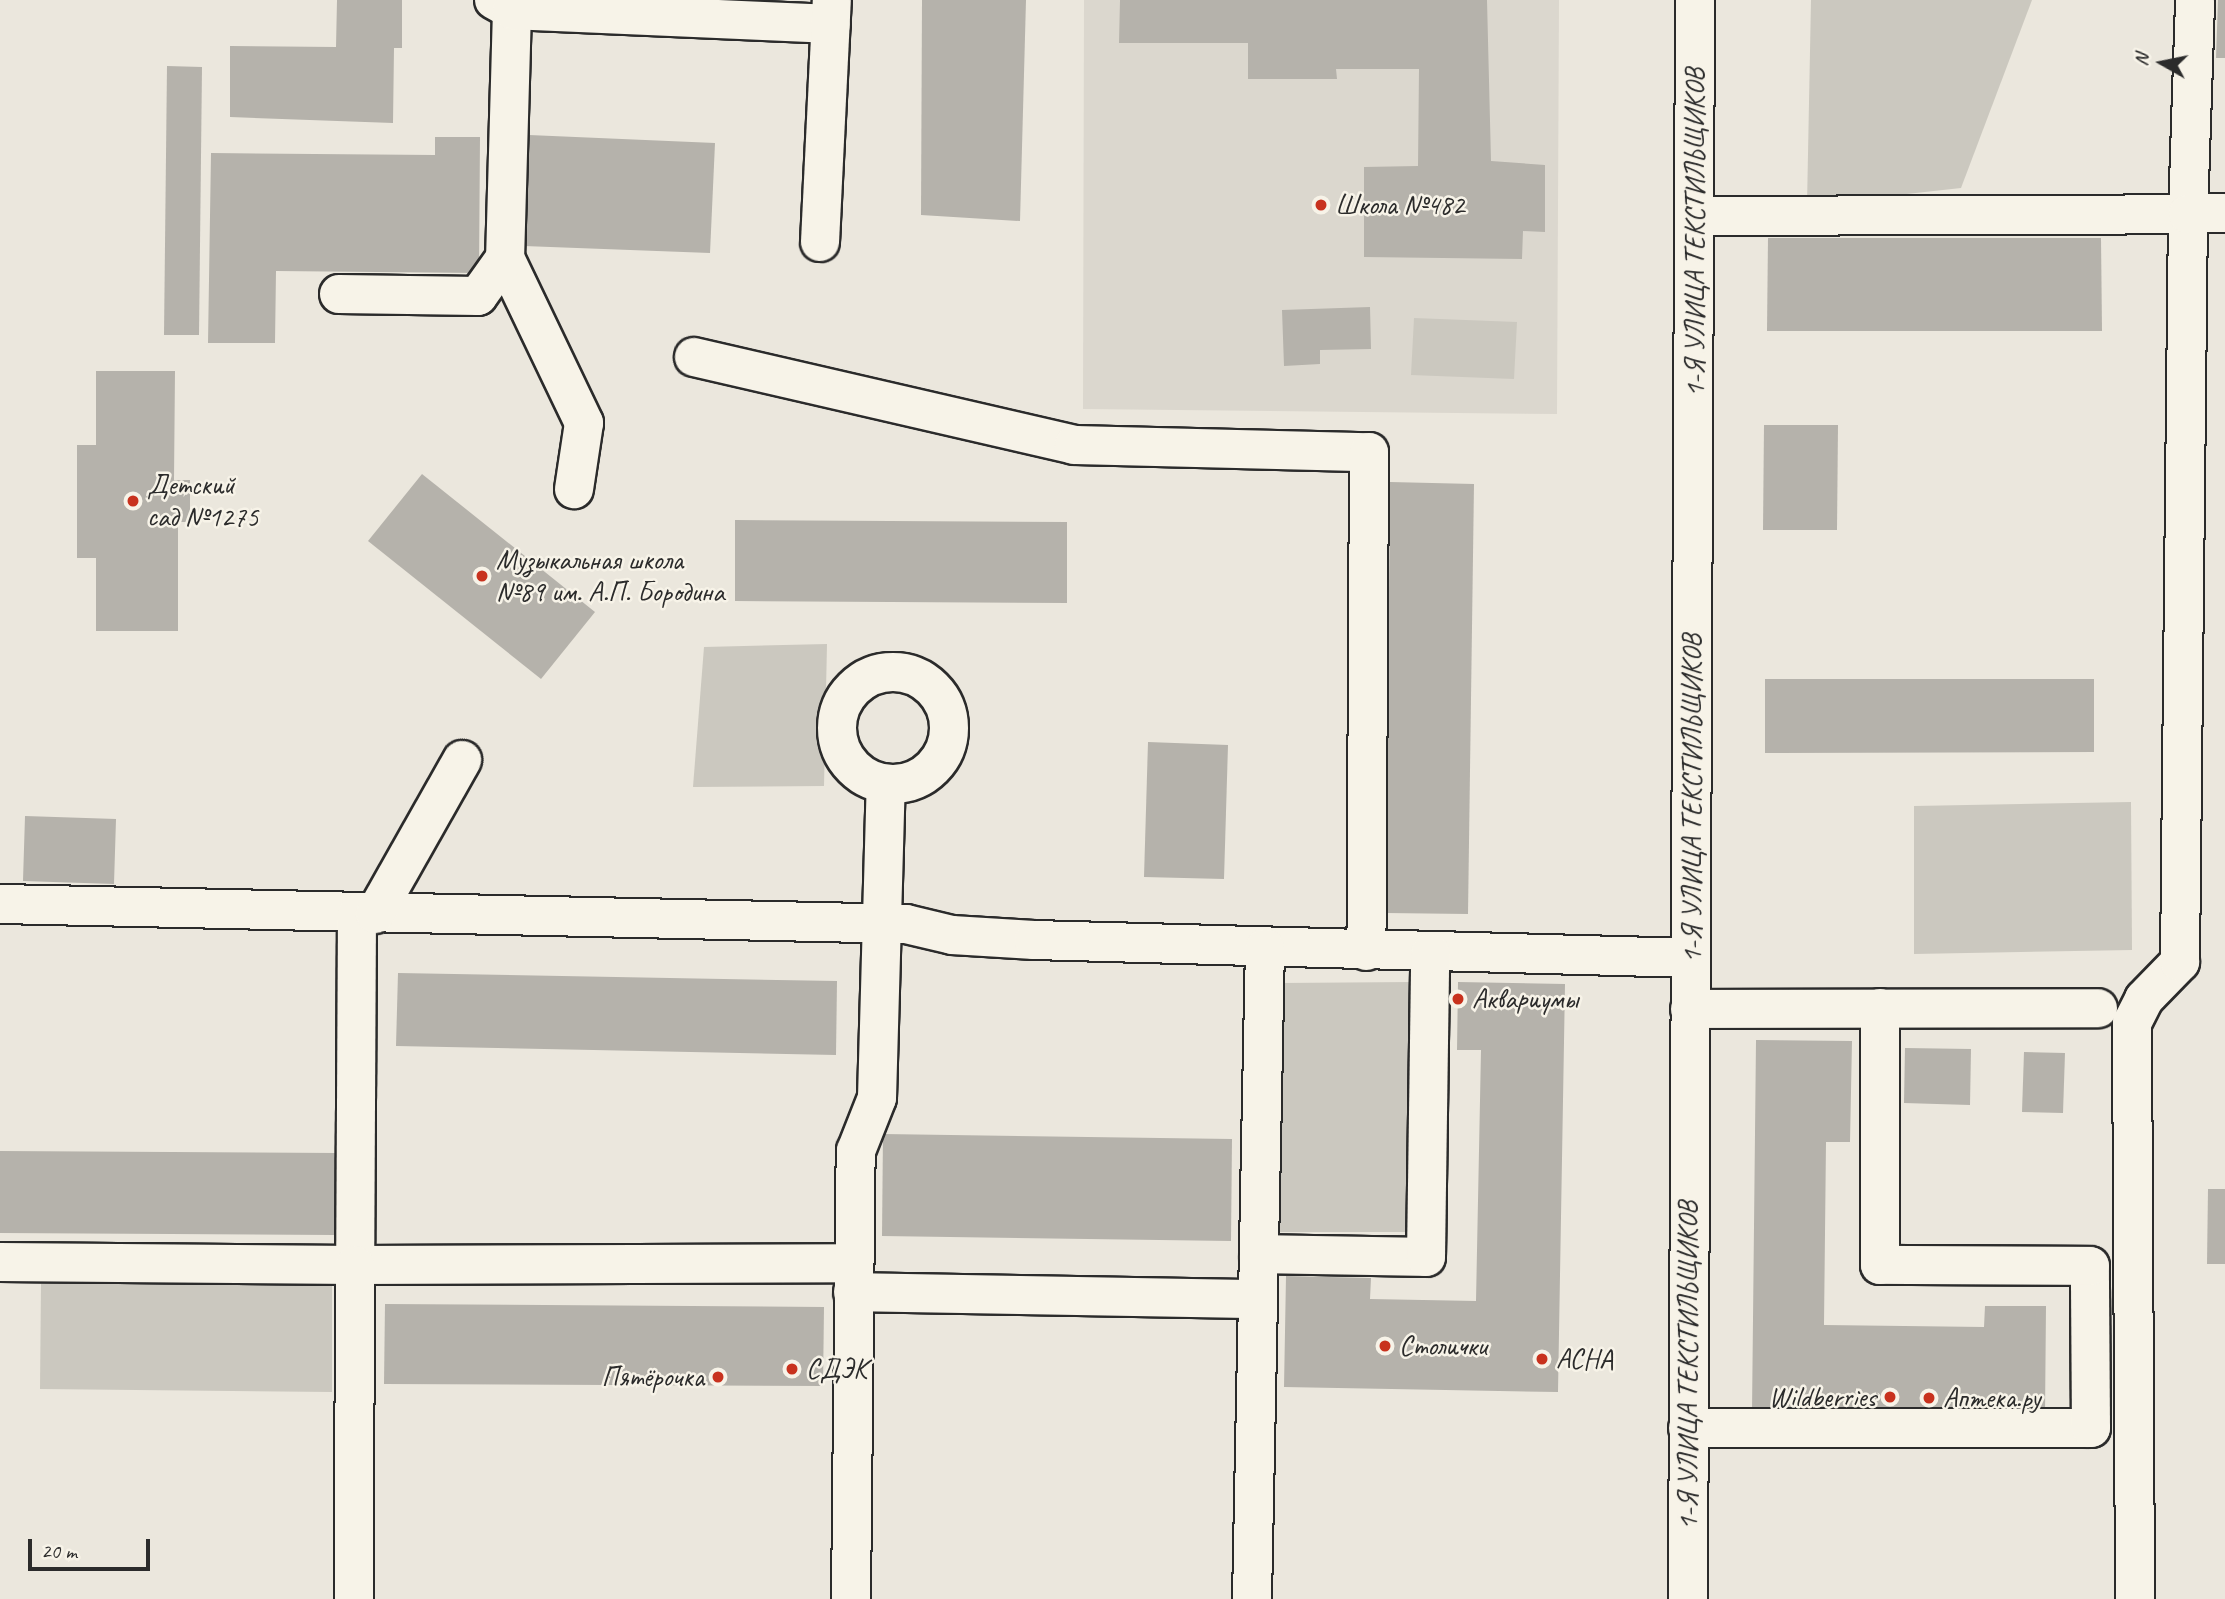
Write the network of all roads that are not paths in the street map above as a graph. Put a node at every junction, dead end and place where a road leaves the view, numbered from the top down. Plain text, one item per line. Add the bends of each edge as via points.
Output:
1 (1695, 0) edge
2 (2195, 0) edge
3 (503, 5) edge
4 (831, 12) edge
5 (2207, 213) edge
6 (1696, 216) junction
7 (820, 242) dead end
8 (505, 257) junction
9 (339, 294) dead end
10 (694, 357) dead end
11 (574, 489) dead end
12 (462, 760) dead end
13 (886, 784) dead end
14 (0, 904) edge
15 (366, 914) junction
16 (881, 924) junction
17 (1265, 948) junction
18 (1366, 951) junction
19 (1430, 953) junction
20 (1691, 958) junction
21 (1880, 1008) junction
22 (2098, 1008) dead end
23 (1690, 1009) junction
24 (1259, 1254) junction
25 (0, 1262) edge
26 (355, 1265) junction
27 (853, 1278) junction
28 (1258, 1299) junction
29 (1688, 1428) junction
30 (354, 1599) edge
31 (850, 1599) edge
32 (1252, 1599) edge
33 (1688, 1599) edge
34 (2136, 1599) edge

1 - 6 street, 1-Я УЛИЦА ТЕКСТИЛЬЩИКОВ
2 - 5 street
3 - 4 street
3 - 8 street
4 - 7 street
5 - 6 street
5 - 34 street via 2179,962 2144,999 2132,1023
6 - 20 street, 1-Я УЛИЦА ТЕКСТИЛЬЩИКОВ
8 - 9 street via 478,296
8 - 11 street via 584,423
10 - 18 street via 1074,444 1369,452
12 - 15 street
13 - 16 street
14 - 15 street
15 - 16 street
15 - 26 street
16 - 17 street via 952,935
16 - 27 street via 877,1098 856,1151
17 - 18 street
17 - 24 street
18 - 19 street
19 - 20 street
19 - 24 street via 1426,1257
20 - 23 street, 1-Я УЛИЦА ТЕКСТИЛЬЩИКОВ
21 - 22 street
21 - 23 street
21 - 29 street via 1880,1265 2090,1266 2091,1428
23 - 29 street, 1-Я УЛИЦА ТЕКСТИЛЬЩИКОВ
24 - 28 street
25 - 26 street
26 - 27 street
26 - 30 street
27 - 28 street
27 - 31 street
28 - 32 street
29 - 33 street, 1-Я УЛИЦА ТЕКСТИЛЬЩИКОВ

